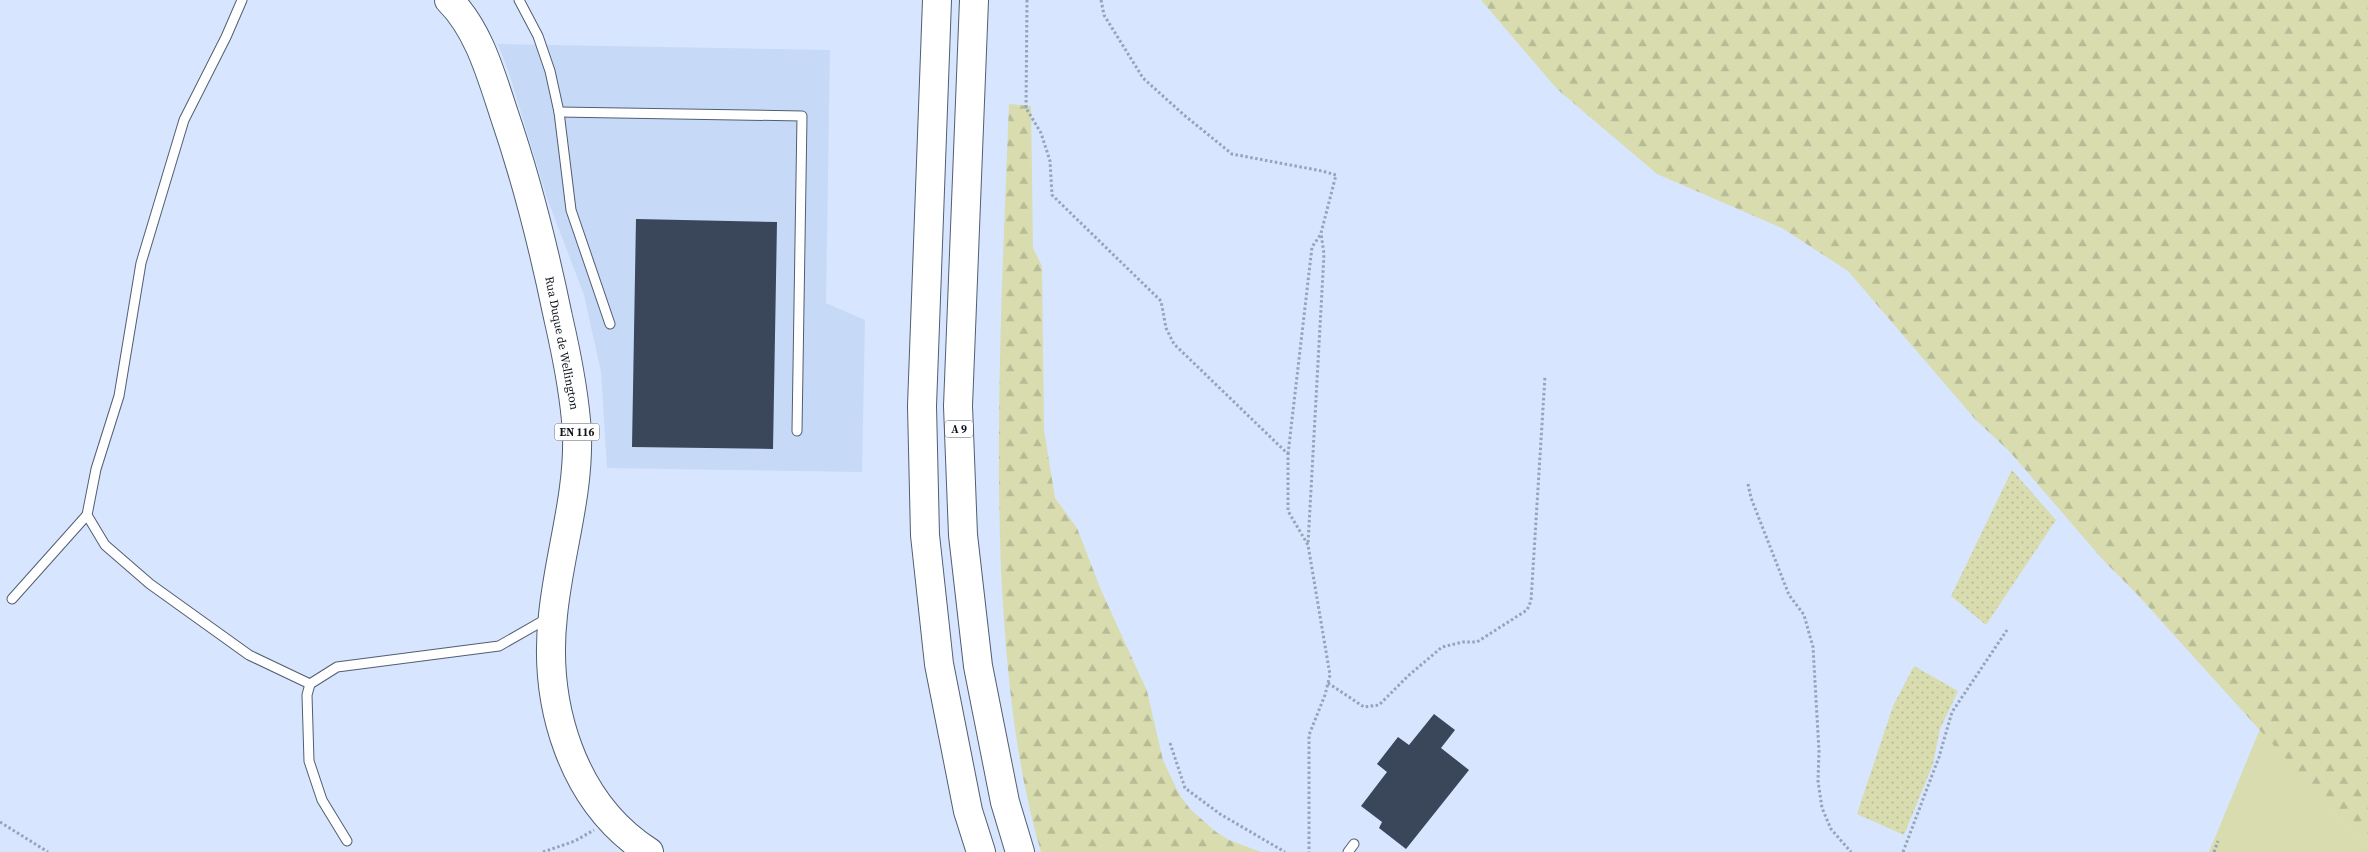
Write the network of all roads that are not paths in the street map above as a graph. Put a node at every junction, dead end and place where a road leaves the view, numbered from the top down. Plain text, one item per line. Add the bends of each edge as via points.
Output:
1 (242, 0) edge
2 (449, 0) edge
3 (520, 0) edge
4 (937, 0) edge
5 (974, 0) edge
6 (559, 112) junction
7 (610, 324) dead end
8 (797, 431) dead end
9 (87, 516) junction
10 (12, 599) dead end
11 (553, 615) junction
12 (310, 684) junction
13 (347, 841) dead end
14 (649, 852) edge
15 (981, 852) edge
16 (1020, 852) edge

1 - 9 lane via 184,120 141,263 120,396 96,469
2 - 11 main road, Rua Duque de Wellington / EN 116 via 463,17 482,54 510,130 552,288 574,399 577,434 575,490
3 - 6 lane via 538,36
4 - 15 main road via 922,406 925,535 939,664 968,811
5 - 16 main road, A 9 via 958,406 963,535 978,666 1005,802
6 - 7 lane via 570,210
6 - 8 lane via 802,116
9 - 10 lane
9 - 12 lane via 105,545 150,584 249,655
11 - 12 lane via 499,646 337,667
11 - 14 main road, Rua Duque de Wellington / EN 116 via 552,666 564,738 594,798 612,820
12 - 13 lane via 307,695 309,761 322,800

